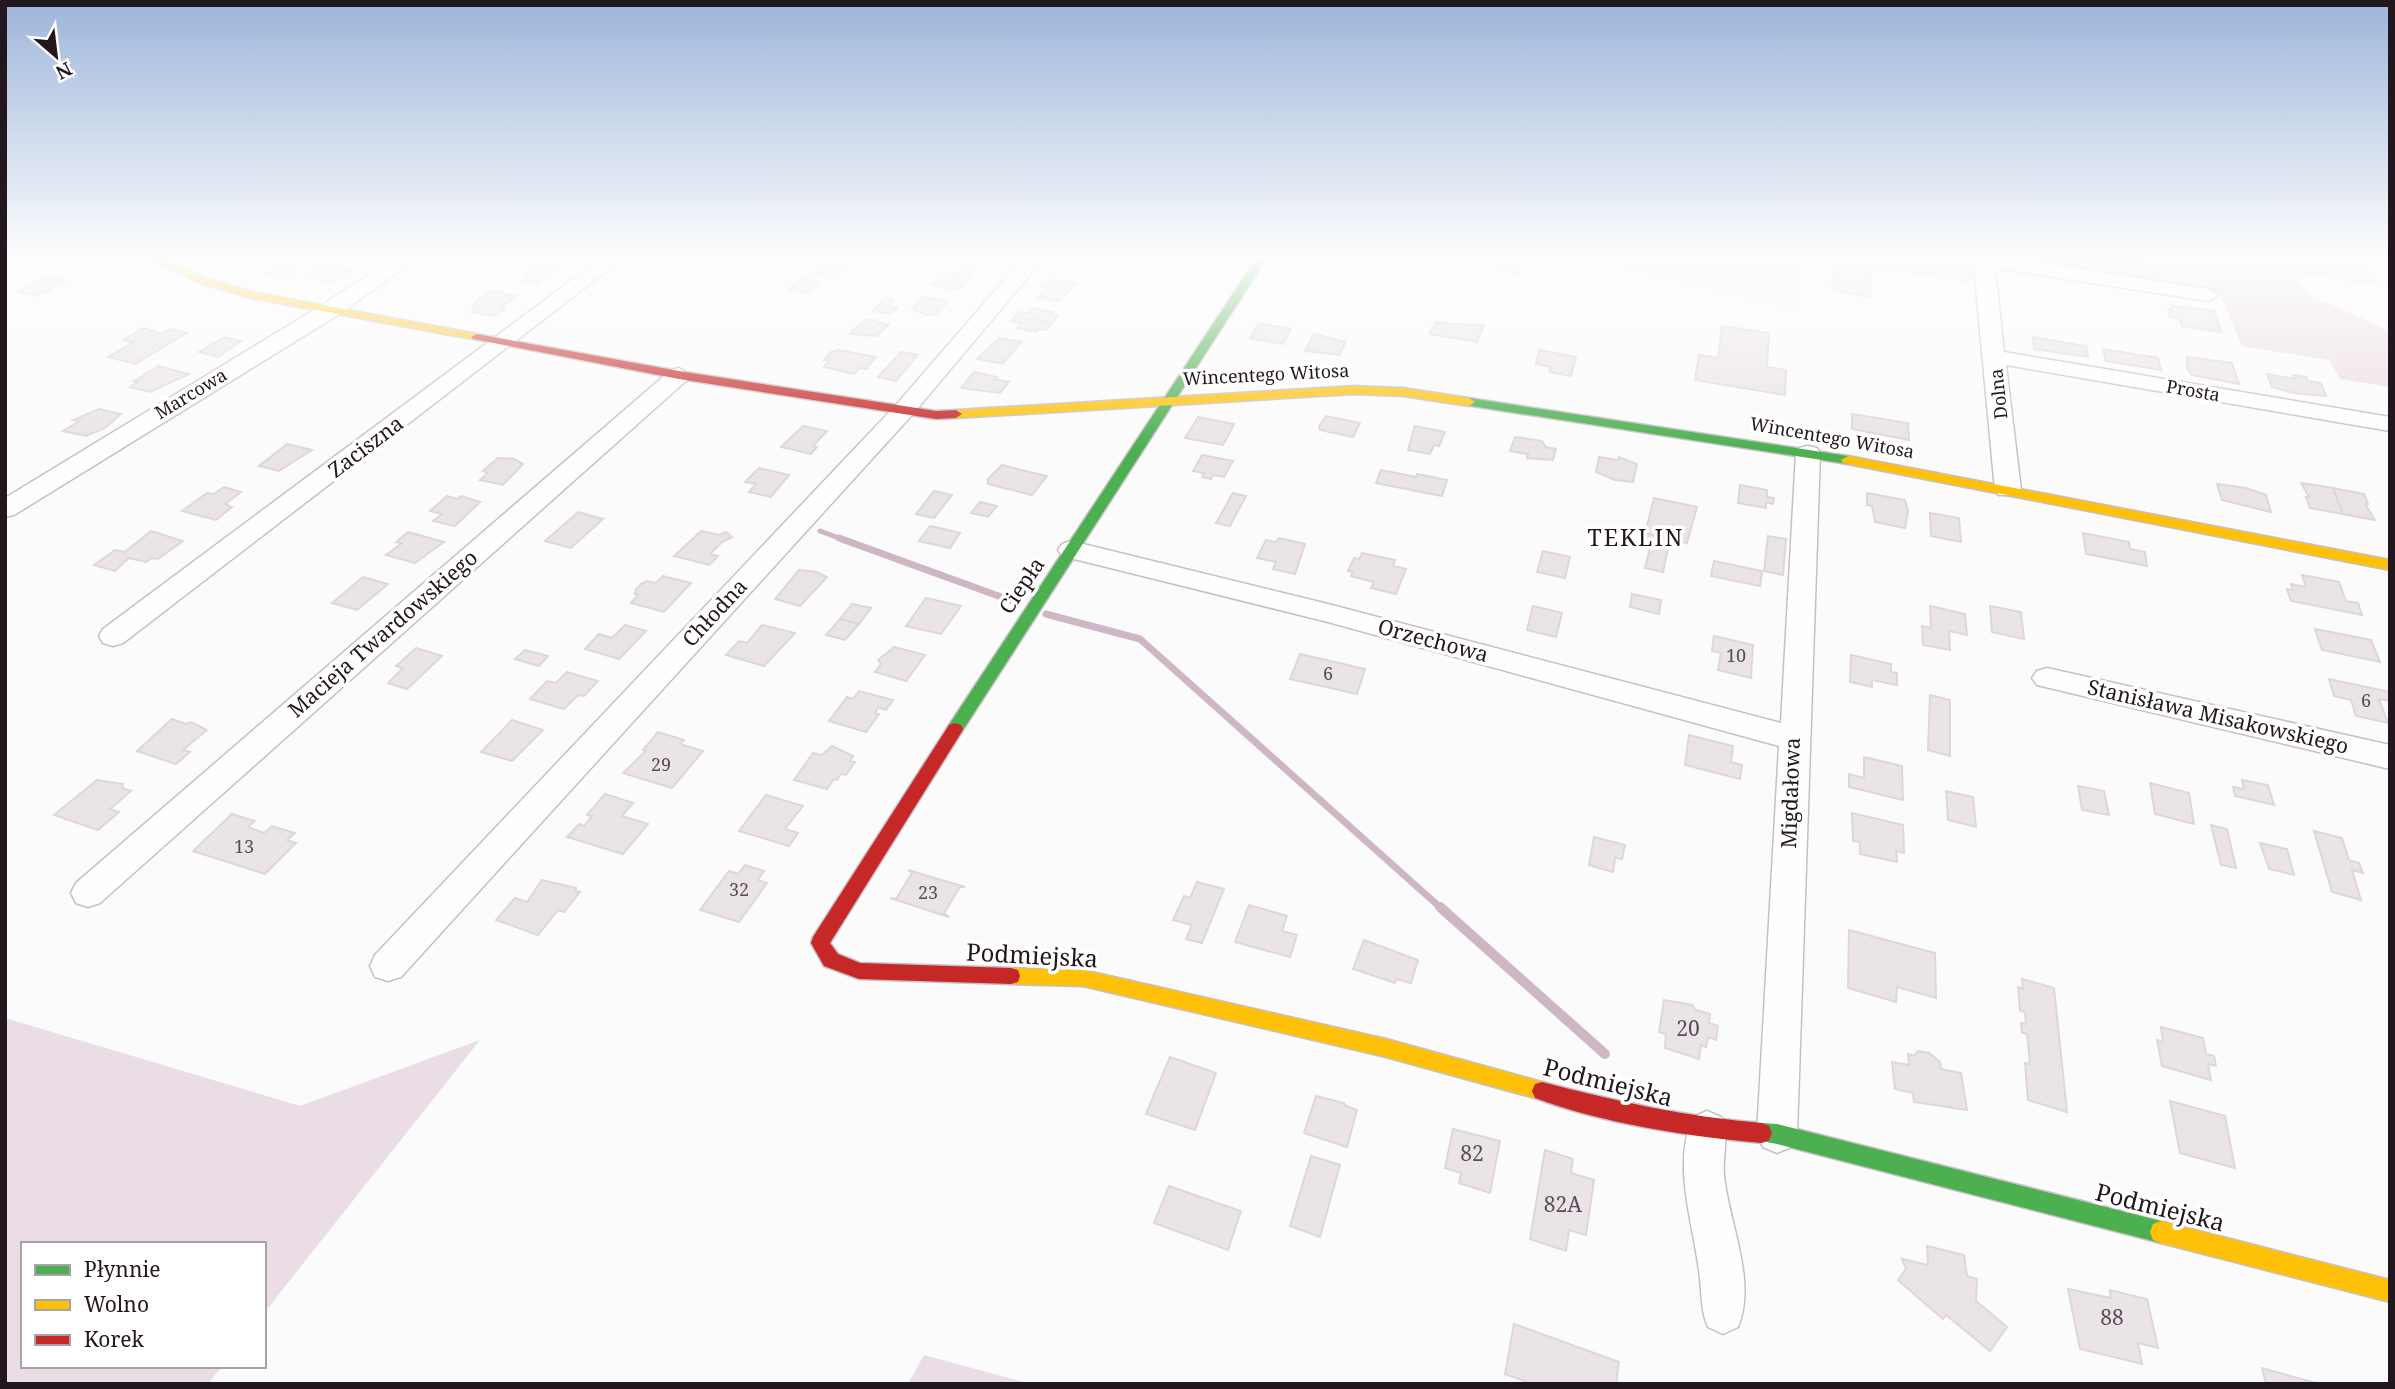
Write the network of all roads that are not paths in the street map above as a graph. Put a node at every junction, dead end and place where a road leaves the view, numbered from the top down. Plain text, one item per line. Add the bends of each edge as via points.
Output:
1 (312, 321) edge
2 (389, 321) edge
3 (532, 321) edge
4 (980, 321) edge
5 (1221, 321) edge
6 (1991, 321) edge
7 (505, 342) junction
8 (1996, 357) junction
9 (679, 375) junction
10 (1171, 399) junction
11 (904, 410) junction
12 (2390, 424) edge
13 (1808, 453) junction
14 (5, 484) edge
15 (34, 490) junction
16 (2008, 490) junction
17 (5, 509) edge
18 (1071, 550) junction
19 (2388, 568) edge
20 (114, 636) dead end
21 (2047, 678) dead end
22 (1793, 738) junction
23 (2390, 757) edge
24 (88, 893) dead end
25 (820, 943) joint
26 (388, 966) dead end
27 (1707, 1130) junction
28 (1777, 1134) junction
29 (2390, 1291) edge
30 (1723, 1311) dead end

1 - 15 street, Marcowa
2 - 7 street, Wincentego Witosa
3 - 7 street, Zaciszna
4 - 11 street, Chłodna
5 - 10 street, Ciepła
6 - 8 street, Dolna
7 - 9 street, Wincentego Witosa
7 - 20 street, Zaciszna
8 - 12 street, Prosta
8 - 16 street, Dolna
9 - 11 street, Wincentego Witosa
9 - 24 street, Macieja Twardowskiego
10 - 11 street, Wincentego Witosa via 936,415
10 - 13 street, Wincentego Witosa via 1403,392
10 - 18 street, Ciepła
11 - 26 street, Chłodna
13 - 16 street, Wincentego Witosa
13 - 22 street, Migdałowa
14 - 15 street
15 - 17 street, Marcowa
16 - 19 street, Wincentego Witosa
18 - 22 street, Orzechowa via 1328,613
18 - 25 street, Ciepła
21 - 23 street, Stanisława Misakowskiego
22 - 28 street, Migdałowa
25 - 27 street, Podmiejska via 831,960 859,971 1083,978 1179,998 1386,1048 1610,1110
27 - 28 street, Podmiejska
27 - 30 street via 1704,1174
28 - 29 street, Podmiejska

